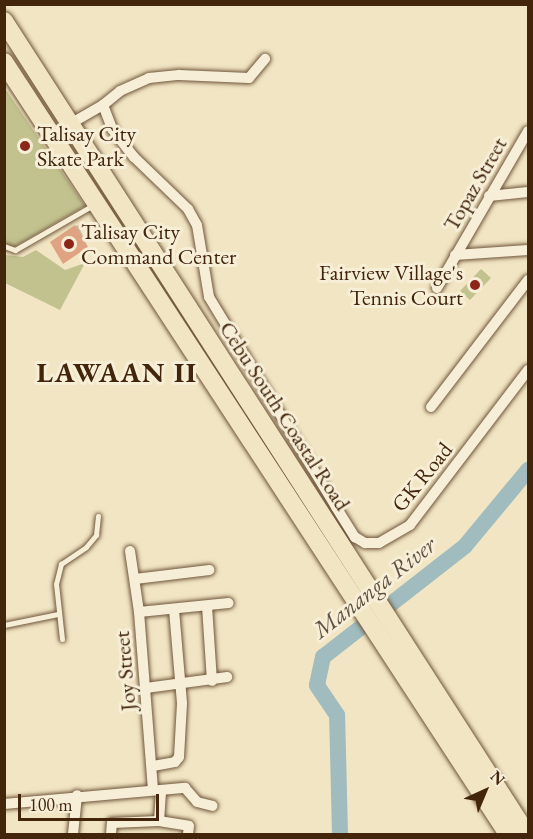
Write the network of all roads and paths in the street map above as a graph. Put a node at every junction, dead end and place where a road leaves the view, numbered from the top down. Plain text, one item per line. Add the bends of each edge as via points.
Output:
1 (4, 21) edge
2 (265, 59) dead end
3 (4, 62) edge
4 (103, 105) junction
5 (70, 124) junction
6 (528, 130) edge
7 (528, 192) edge
8 (489, 196) junction
9 (95, 203) junction
10 (4, 246) edge
11 (528, 250) edge
12 (455, 255) junction
13 (528, 280) edge
14 (437, 288) dead end
15 (528, 370) edge
16 (430, 407) dead end
17 (271, 455) junction
18 (98, 516) dead end
19 (130, 551) dead end
20 (209, 570) dead end
21 (135, 579) junction
22 (229, 603) dead end
23 (207, 606) junction
24 (174, 609) junction
25 (139, 612) junction
26 (58, 614) junction
27 (4, 625) edge
28 (62, 639) dead end
29 (227, 676) dead end
30 (212, 681) junction
31 (180, 686) junction
32 (146, 688) junction
33 (153, 766) junction
34 (157, 790) junction
35 (77, 795) junction
36 (4, 804) edge
37 (213, 806) dead end
38 (159, 821) junction
39 (73, 834) edge
40 (111, 834) edge
41 (188, 834) edge
42 (520, 834) edge

1 - 5 highway, Cebu South Coastal Road
2 - 4 street via 249,78 149,78 120,91
3 - 9 highway, Cebu South Coastal Road
4 - 5 street
4 - 15 street, GK Road via 112,129 134,157 188,209 197,225 209,297 355,537 365,543 379,543 410,525
5 - 17 highway, Cebu South Coastal Road
6 - 8 street, Topaz Street
7 - 8 street
8 - 12 street, Topaz Street
9 - 10 lane via 15,250
9 - 17 highway, Cebu South Coastal Road
11 - 12 street
12 - 14 street, Topaz Street
13 - 16 street
17 - 42 highway, Cebu South Coastal Road
18 - 26 lane via 96,535 86,548 61,564 56,584
19 - 21 street, Joy Street
20 - 21 street
21 - 25 street, Joy Street
22 - 23 street
23 - 24 street
23 - 30 street
24 - 25 street
24 - 31 street
25 - 32 street, Joy Street
26 - 27 lane
26 - 28 lane
29 - 30 street
30 - 31 street
31 - 32 street
31 - 33 street via 179,757 175,762
32 - 33 street, Joy Street
33 - 34 street, Joy Street
34 - 35 street
34 - 37 street via 185,788 197,802
34 - 38 street, Joy Street
35 - 36 street
35 - 39 street
38 - 40 street via 112,824
38 - 41 street via 189,826

